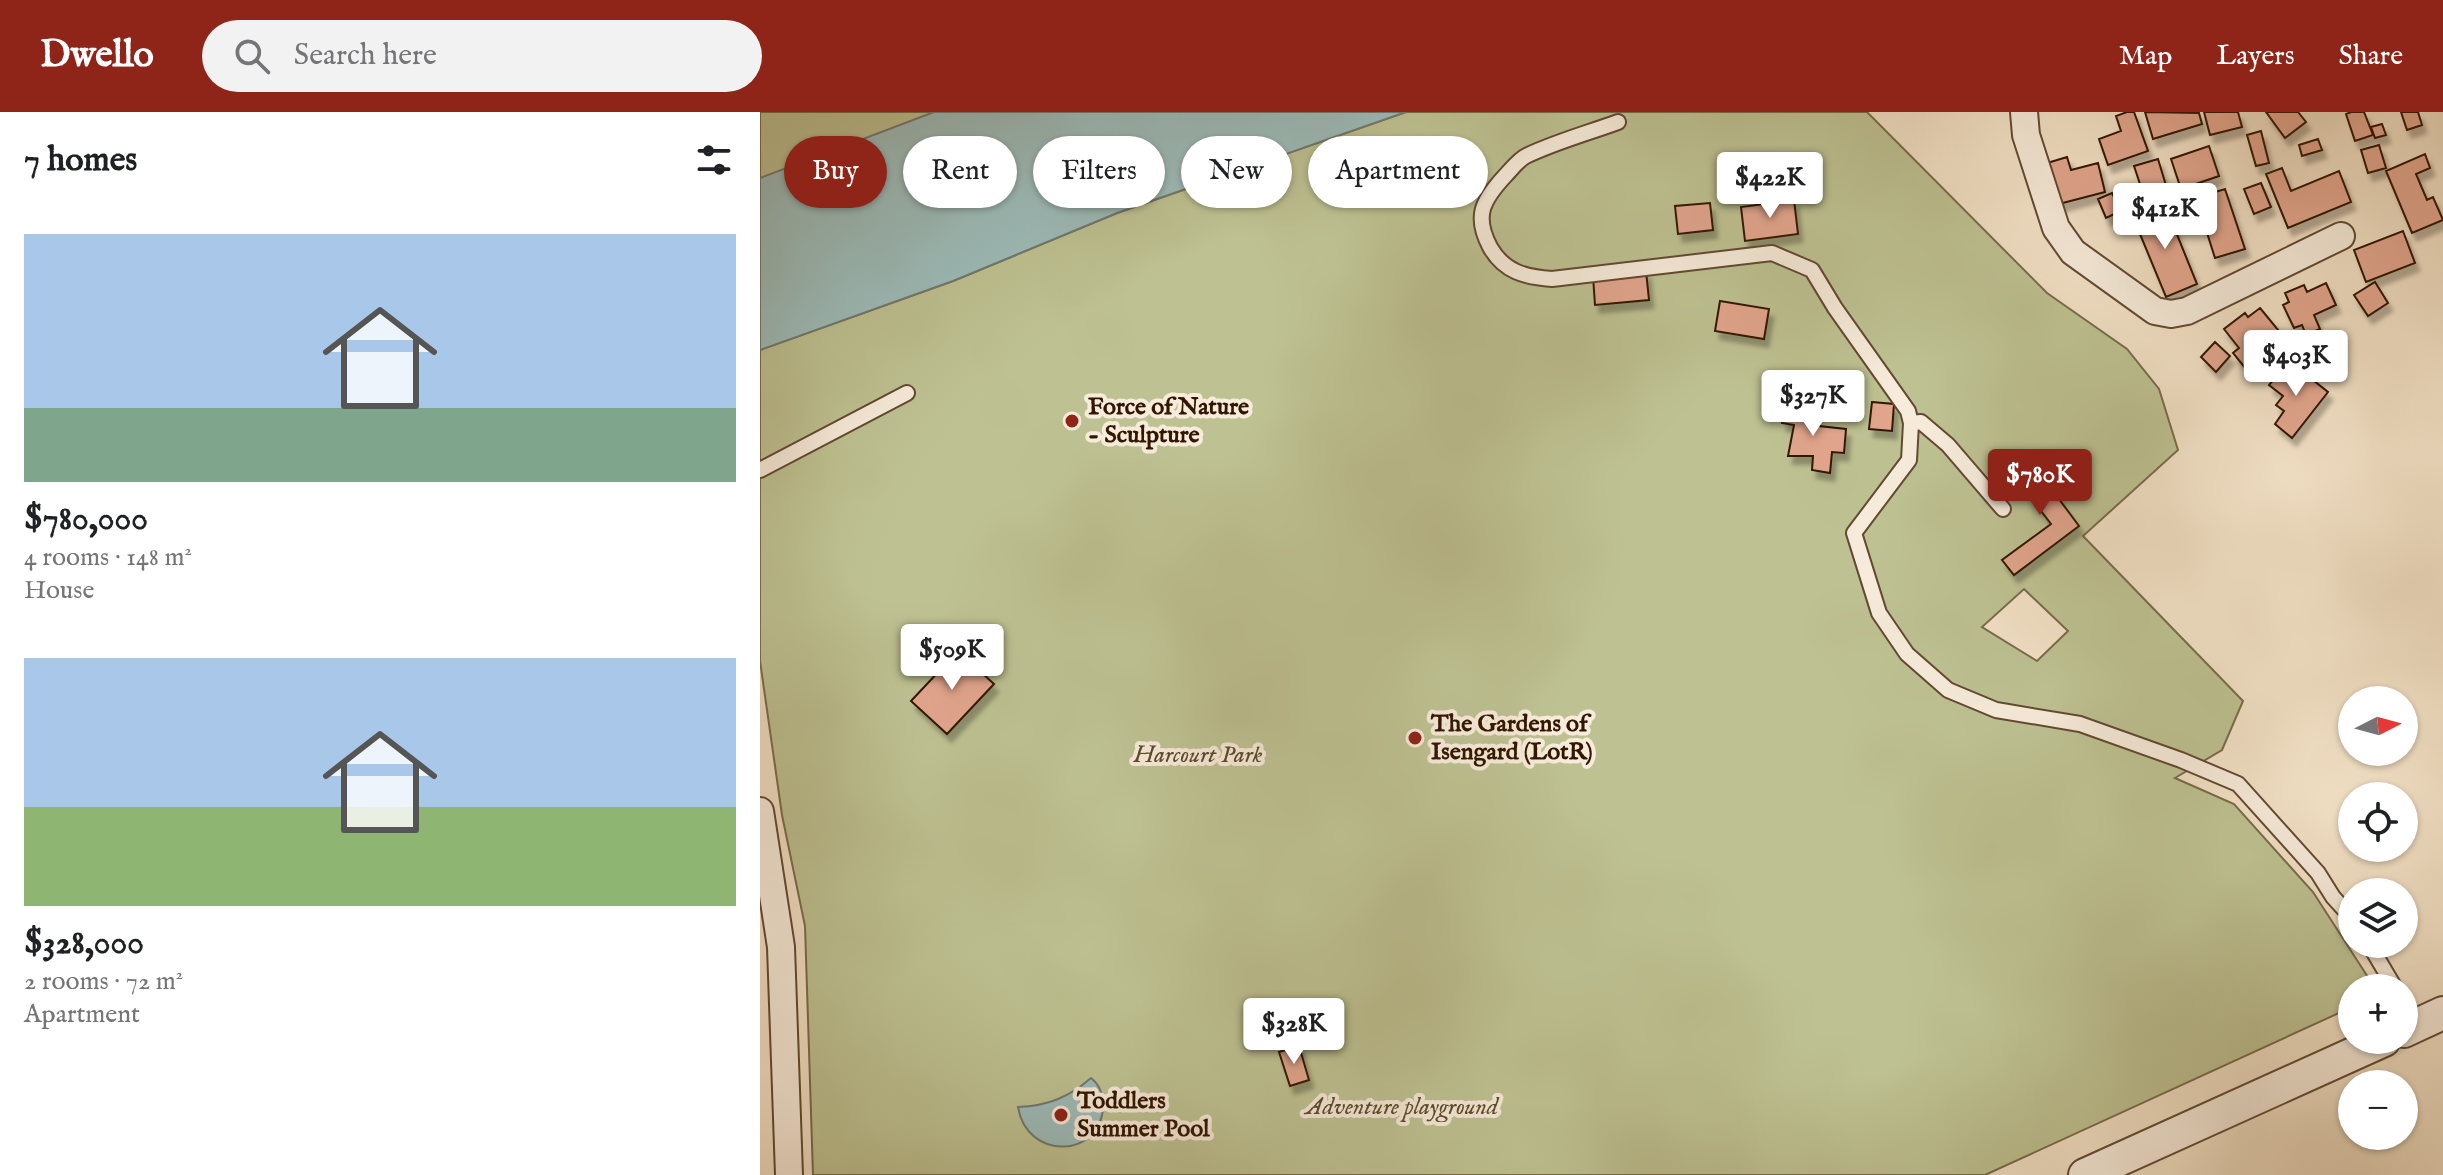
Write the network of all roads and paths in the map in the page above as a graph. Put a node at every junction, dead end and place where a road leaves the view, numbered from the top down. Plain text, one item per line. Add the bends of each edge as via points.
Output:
1 (2024, 112) edge
2 (1618, 122) dead end
3 (2341, 236) dead end
4 (907, 393) dead end
5 (1911, 423) junction
6 (760, 470) edge
7 (2003, 509) dead end
8 (760, 811) edge
9 (2338, 903) edge
10 (771, 1007) edge
11 (2353, 1054) edge
12 (789, 1175) edge
13 (2085, 1175) edge

1 - 3 street via 2026,135 2062,240 2155,311 2187,311
2 - 5 lane via 1523,157 1492,190 1481,210 1482,232 1506,268 1526,277 1552,279 1772,253 1812,270 1908,411
4 - 6 lane
5 - 7 lane via 1921,422 1948,445
5 - 9 lane via 1909,460 1854,533 1879,613 1907,654 1948,690 1996,710 2080,724 2238,784
8 - 10 street via 781,947
10 - 12 street
11 - 13 street

